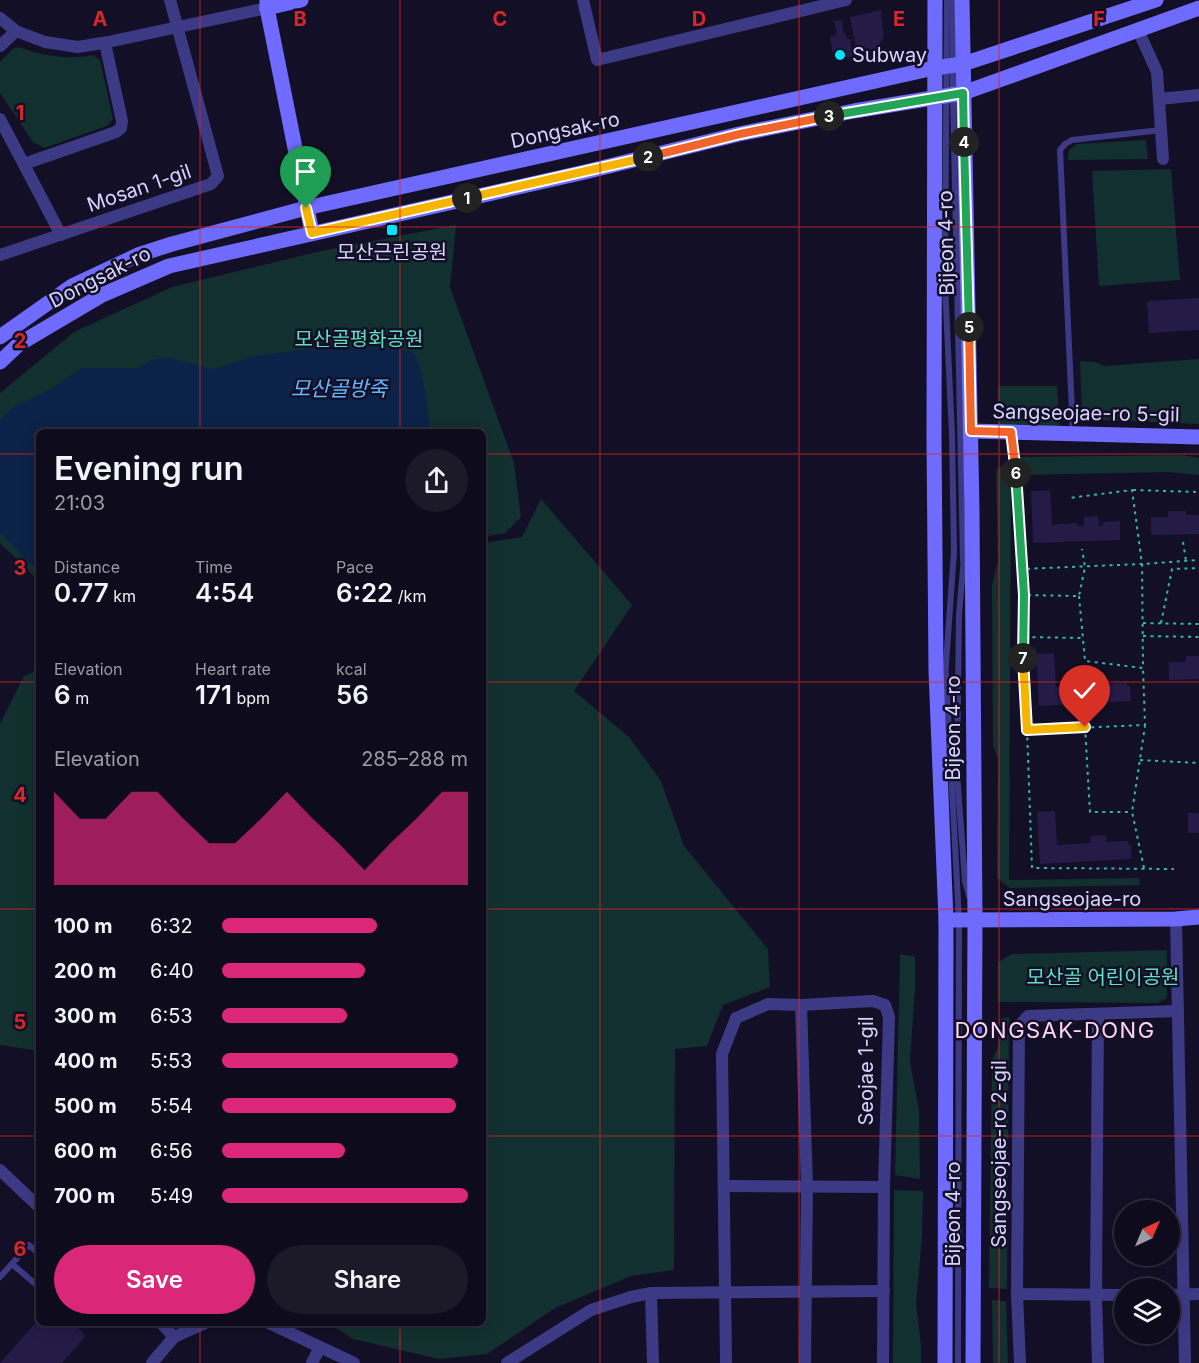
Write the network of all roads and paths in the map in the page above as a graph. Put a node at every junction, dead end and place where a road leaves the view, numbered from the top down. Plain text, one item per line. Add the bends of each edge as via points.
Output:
1 (170, 0) edge
2 (301, 0) edge
3 (583, 0) edge
4 (846, 0) edge
5 (935, 0) edge
6 (946, 0) edge
7 (953, 0) edge
8 (962, 0) edge
9 (1156, 0) edge
10 (265, 3) edge
11 (1199, 8) edge
12 (0, 18) edge
13 (176, 26) junction
14 (1138, 30) junction
15 (16, 32) junction
16 (105, 43) junction
17 (0, 46) edge
18 (949, 66) junction
19 (1199, 95) edge
20 (949, 96) junction
21 (1160, 99) junction
22 (0, 119) edge
23 (1161, 130) junction
24 (1163, 159) dead end
25 (24, 164) junction
26 (306, 208) junction
27 (312, 233) junction
28 (61, 235) junction
29 (936, 242) junction
30 (0, 255) edge
31 (945, 285) junction
32 (0, 337) edge
33 (0, 362) edge
34 (971, 431) junction
35 (1011, 432) junction
36 (1073, 433) junction
37 (1199, 437) edge
38 (1132, 490) junction
39 (1199, 492) edge
40 (1069, 498) dead end
41 (972, 512) junction
42 (1183, 542) dead end
43 (1082, 549) dead end
44 (963, 560) junction
45 (1199, 560) edge
46 (1186, 561) junction
47 (1142, 564) junction
48 (1084, 567) junction
49 (1199, 568) edge
50 (1022, 570) junction
51 (1024, 595) junction
52 (1079, 596) junction
53 (1143, 623) junction
54 (1161, 623) junction
55 (1199, 624) edge
56 (1143, 636) junction
57 (1022, 637) junction
58 (1199, 637) edge
59 (1083, 639) junction
60 (1143, 668) junction
61 (945, 675) junction
62 (938, 710) junction
63 (1145, 725) junction
64 (1085, 727) junction
65 (1027, 730) junction
66 (1140, 760) junction
67 (1199, 763) edge
68 (1132, 812) junction
69 (1144, 868) junction
70 (1174, 869) dead end
71 (1199, 917) edge
72 (962, 920) junction
73 (1176, 920) junction
74 (801, 1005) junction
75 (1178, 1011) junction
76 (1098, 1014) junction
77 (0, 1170) edge
78 (724, 1186) junction
79 (807, 1186) junction
80 (884, 1187) junction
81 (36, 1204) edge
82 (36, 1251) edge
83 (12, 1264) junction
84 (0, 1277) edge
85 (1176, 1278) edge
86 (36, 1284) edge
87 (806, 1291) junction
88 (884, 1291) junction
89 (651, 1293) junction
90 (726, 1293) junction
91 (1017, 1294) junction
92 (1199, 1294) edge
93 (1096, 1295) junction
94 (1114, 1295) edge
95 (1180, 1295) edge
96 (1180, 1325) edge
97 (163, 1326) edge
98 (198, 1326) edge
99 (275, 1326) edge
100 (174, 1337) junction
101 (320, 1347) junction
102 (152, 1363) edge
103 (312, 1363) edge
104 (354, 1363) edge
105 (507, 1363) edge
106 (653, 1363) edge
107 (726, 1363) edge
108 (805, 1363) edge
109 (884, 1363) edge
110 (945, 1363) edge
111 (958, 1363) edge
112 (967, 1363) edge
113 (974, 1363) edge
114 (1020, 1363) edge
115 (1098, 1363) edge
116 (1185, 1363) edge

1 - 13 street, Mosan 1-gil
2 - 10 main road
3 - 4 street via 597,60
5 - 18 main road
6 - 18 lane
7 - 18 lane
8 - 18 main road
9 - 18 main road, Dongsak-ro
10 - 13 street
10 - 26 main road
11 - 14 main road, Dongsak-ro
12 - 15 street
13 - 16 street
13 - 28 street, Mosan 1-gil via 218,176 211,184
14 - 20 main road, Dongsak-ro
14 - 21 street via 1157,72
15 - 16 street via 45,42 78,46
15 - 17 street
16 - 25 street via 121,128
18 - 20 main road
18 - 20 main road
18 - 26 main road, Dongsak-ro
19 - 21 street
20 - 27 main road, Dongsak-ro via 740,134
20 - 29 main road, Bijeon 4-ro
20 - 31 lane
20 - 34 main road, Bijeon 4-ro
20 - 44 lane
21 - 23 street
22 - 25 street
23 - 24 street
23 - 36 lane via 1072,140 1060,150
25 - 28 street
26 - 27 main road
26 - 32 main road, Dongsak-ro via 138,255 72,286
27 - 33 main road, Dongsak-ro via 169,266 102,295 19,344
28 - 30 street, Mosan 1-gil
29 - 31 lane
29 - 62 main road, Bijeon 4-ro
31 - 61 lane via 954,551
34 - 35 main road, Sangseojae-ro 5-gil
34 - 41 main road, Bijeon 4-ro
35 - 36 main road, Sangseojae-ro 5-gil
35 - 50 path
36 - 37 main road, Sangseojae-ro 5-gil
38 - 39 path
38 - 40 path
38 - 47 path
41 - 44 lane
41 - 72 main road, Bijeon 4-ro
42 - 46 path
43 - 48 path
44 - 72 lane via 957,774 968,893
45 - 46 path
46 - 47 path
47 - 48 path
47 - 53 path
48 - 50 path
48 - 52 path
49 - 54 path via 1172,569
50 - 51 path
51 - 52 path
51 - 57 path
52 - 59 path
53 - 54 path
53 - 56 path
54 - 55 path
56 - 58 path
56 - 60 path
57 - 59 path
57 - 65 path
59 - 60 path via 1085,661
60 - 63 path
61 - 62 lane
61 - 72 lane
62 - 72 main road, Bijeon 4-ro
63 - 64 path
63 - 66 path
64 - 65 path
64 - 68 path via 1090,812
65 - 69 path via 1032,868
66 - 67 path
66 - 68 path
68 - 69 path
69 - 70 path
71 - 73 main road, Sangseojae-ro
72 - 73 main road, Sangseojae-ro
72 - 110 main road, Bijeon 4-ro
72 - 111 lane
72 - 112 lane via 969,1036
72 - 113 main road, Bijeon 4-ro
73 - 75 street
74 - 78 street via 768,1004 736,1018 722,1054
74 - 79 street
74 - 80 street, Seojae 1-gil via 873,1001 885,1005 888,1011
75 - 76 street, Sangseojae-ro 2-gil
75 - 85 street
76 - 91 street, Sangseojae-ro 2-gil via 1028,1016 1019,1026
76 - 93 street
77 - 81 street
78 - 79 street
78 - 90 street
79 - 80 street
79 - 87 street
80 - 88 street, Seojae 1-gil
82 - 83 lane via 29,1245
83 - 84 lane
83 - 86 lane
87 - 88 street
87 - 90 street
87 - 108 street
88 - 109 street, Seojae 1-gil
89 - 90 street
89 - 105 street via 591,1310
89 - 106 street
90 - 107 street
91 - 93 street
91 - 114 street, Sangseojae-ro 2-gil
92 - 95 street
93 - 94 street
93 - 115 street
96 - 116 street
97 - 100 street
98 - 100 street
99 - 101 street
100 - 102 street
101 - 103 street
101 - 104 street

